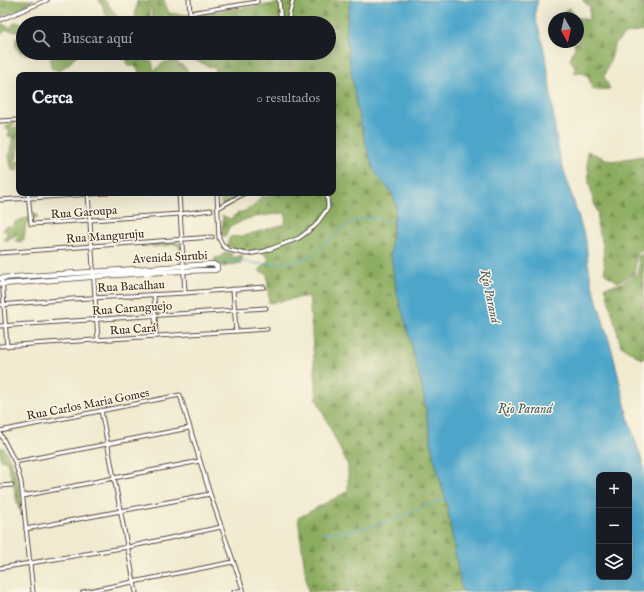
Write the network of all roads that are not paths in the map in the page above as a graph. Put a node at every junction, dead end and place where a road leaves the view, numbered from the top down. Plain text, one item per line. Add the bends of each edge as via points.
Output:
1 (47, 0) edge
2 (189, 0) edge
3 (257, 0) edge
4 (279, 0) edge
5 (293, 0) edge
6 (280, 16) edge
7 (289, 16) edge
8 (0, 20) edge
9 (16, 120) edge
10 (0, 122) edge
11 (59, 196) edge
12 (89, 196) edge
13 (179, 196) edge
14 (217, 196) edge
15 (240, 196) edge
16 (327, 196) edge
17 (29, 198) junction
18 (0, 200) edge
19 (218, 208) junction
20 (211, 210) dead end
21 (180, 214) junction
22 (90, 220) junction
23 (212, 237) dead end
24 (182, 240) junction
25 (93, 247) junction
26 (0, 253) edge
27 (183, 268) junction
28 (94, 274) junction
29 (1, 281) edge
30 (264, 287) dead end
31 (233, 289) junction
32 (185, 293) junction
33 (154, 294) junction
34 (96, 298) junction
35 (2, 304) edge
36 (266, 308) dead end
37 (235, 310) junction
38 (155, 315) junction
39 (97, 319) junction
40 (0, 326) edge
41 (5, 326) junction
42 (267, 329) dead end
43 (236, 331) junction
44 (156, 336) junction
45 (98, 340) junction
46 (0, 346) edge
47 (7, 346) junction
48 (101, 410) junction
49 (189, 428) junction
50 (0, 432) edge
51 (108, 444) junction
52 (200, 461) junction
53 (15, 462) junction
54 (114, 478) junction
55 (12, 485) dead end
56 (0, 486) edge
57 (210, 494) junction
58 (23, 496) junction
59 (120, 511) junction
60 (221, 527) junction
61 (26, 529) junction
62 (128, 547) junction
63 (233, 562) junction
64 (29, 564) junction
65 (0, 568) edge
66 (135, 582) junction
67 (243, 591) edge
68 (32, 592) edge
69 (83, 592) edge
70 (136, 592) edge
71 (234, 592) edge

1 - 8 street
2 - 3 street via 190,13
4 - 6 street
5 - 7 street
9 - 10 street
11 - 17 street
12 - 22 street
13 - 21 street
14 - 19 street
15 - 19 street
16 - 19 street via 328,208 314,226 299,238 265,251 247,254 233,252 223,246 219,238
17 - 18 street
17 - 22 street, Rua Garoupa via 31,224
20 - 21 street, Rua Garoupa
21 - 22 street, Rua Garoupa
21 - 24 street
22 - 25 street
23 - 24 street, Rua Manguruju
24 - 25 street, Rua Manguruju
24 - 27 street
25 - 26 street, Rua Manguruju
25 - 28 street
27 - 27 street, Avenida Surubi via 215,270 217,266 213,264
27 - 28 street, Avenida Surubi
27 - 32 street
28 - 29 street, Avenida Surubi
28 - 34 street
29 - 35 street
30 - 31 street, Rua Bacalhau
31 - 32 street, Rua Bacalhau
31 - 37 street
32 - 33 street, Rua Bacalhau
33 - 34 street, Rua Bacalhau
33 - 38 street
34 - 35 street, Rua Bacalhau
34 - 39 street
35 - 41 street
36 - 37 street, Rua Caranguejo
37 - 38 street, Rua Caranguejo
37 - 43 street
38 - 39 street, Rua Caranguejo
38 - 44 street
39 - 41 street, Rua Caranguejo
39 - 45 street
40 - 41 street, Rua Caranguejo
41 - 47 street
42 - 43 street, Rua Cará
43 - 44 street, Rua Cará
44 - 45 street, Rua Cará
45 - 47 street, Rua Cará
46 - 47 street, Rua Cará
48 - 49 street, Rua Carlos Maria Gomes via 180,395
48 - 50 street, Rua Carlos Maria Gomes
48 - 51 street
49 - 51 street
49 - 52 street
50 - 53 street
51 - 53 street
51 - 54 street
52 - 54 street
52 - 57 street
53 - 58 street via 22,482
54 - 58 street
54 - 59 street
55 - 56 street
57 - 59 street
57 - 60 street
58 - 61 street
59 - 61 street
59 - 62 street
60 - 62 street
60 - 63 street
61 - 64 street
62 - 64 street
62 - 66 street
63 - 66 street
63 - 67 street
64 - 65 street
64 - 68 street
66 - 69 street
66 - 70 street
67 - 71 street

